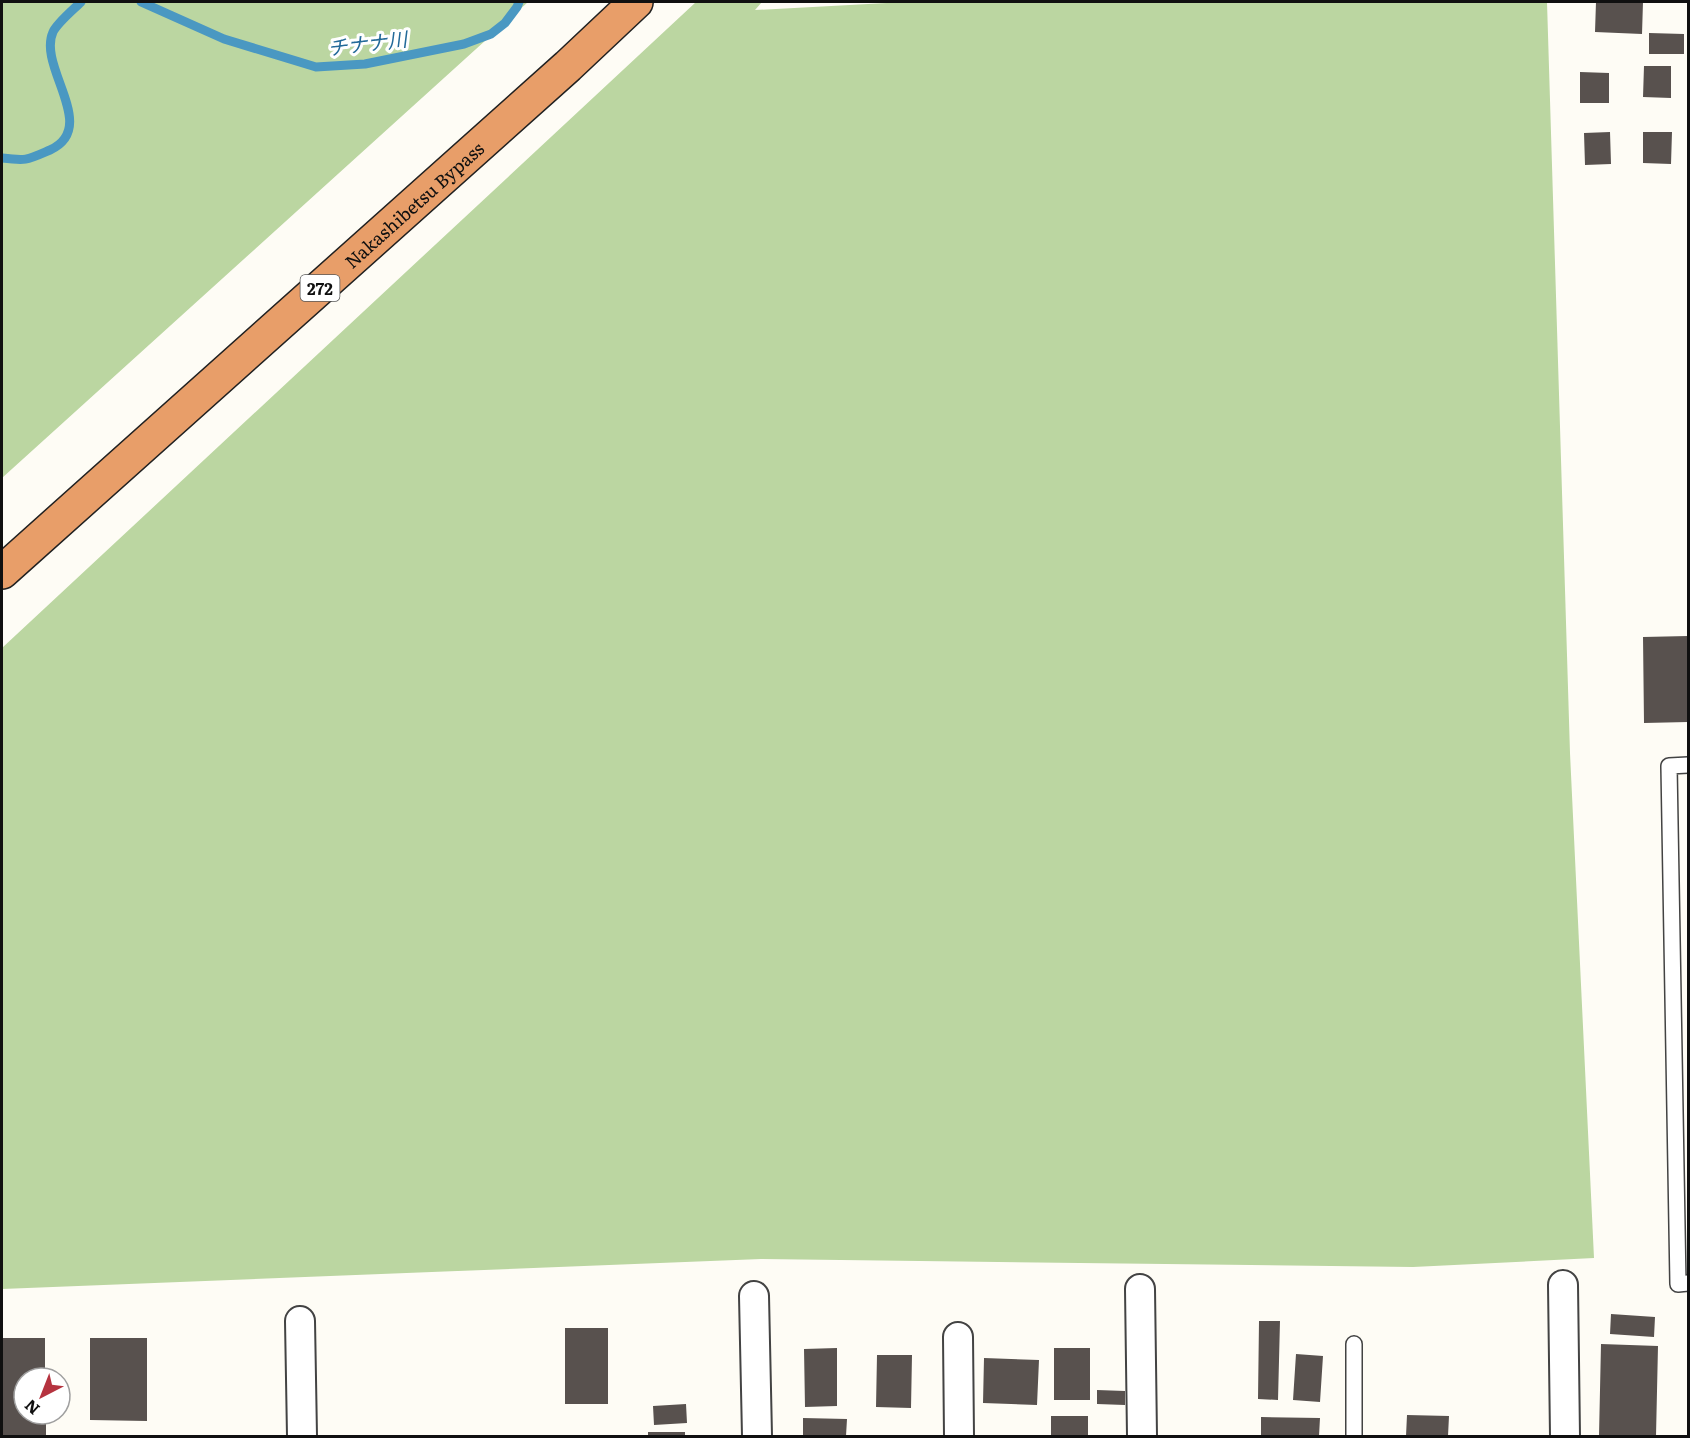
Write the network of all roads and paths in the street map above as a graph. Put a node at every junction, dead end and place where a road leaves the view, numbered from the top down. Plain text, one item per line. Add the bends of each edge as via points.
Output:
1 (636, 2) edge
2 (2, 572) edge
3 (1689, 765) edge
4 (1689, 1283) edge
5 (1563, 1285) dead end
6 (1140, 1289) dead end
7 (754, 1296) dead end
8 (300, 1321) dead end
9 (958, 1338) dead end
10 (1354, 1344) dead end
11 (302, 1437) edge
12 (758, 1437) edge
13 (959, 1437) edge
14 (1142, 1437) edge
15 (1354, 1437) edge
16 (1564, 1437) edge

1 - 2 highway, Nakashibetsu Bypass / 272
3 - 4 lane via 1669,766 1678,1284
5 - 16 street
6 - 14 street
7 - 12 street
8 - 11 street
9 - 13 street
10 - 15 lane

